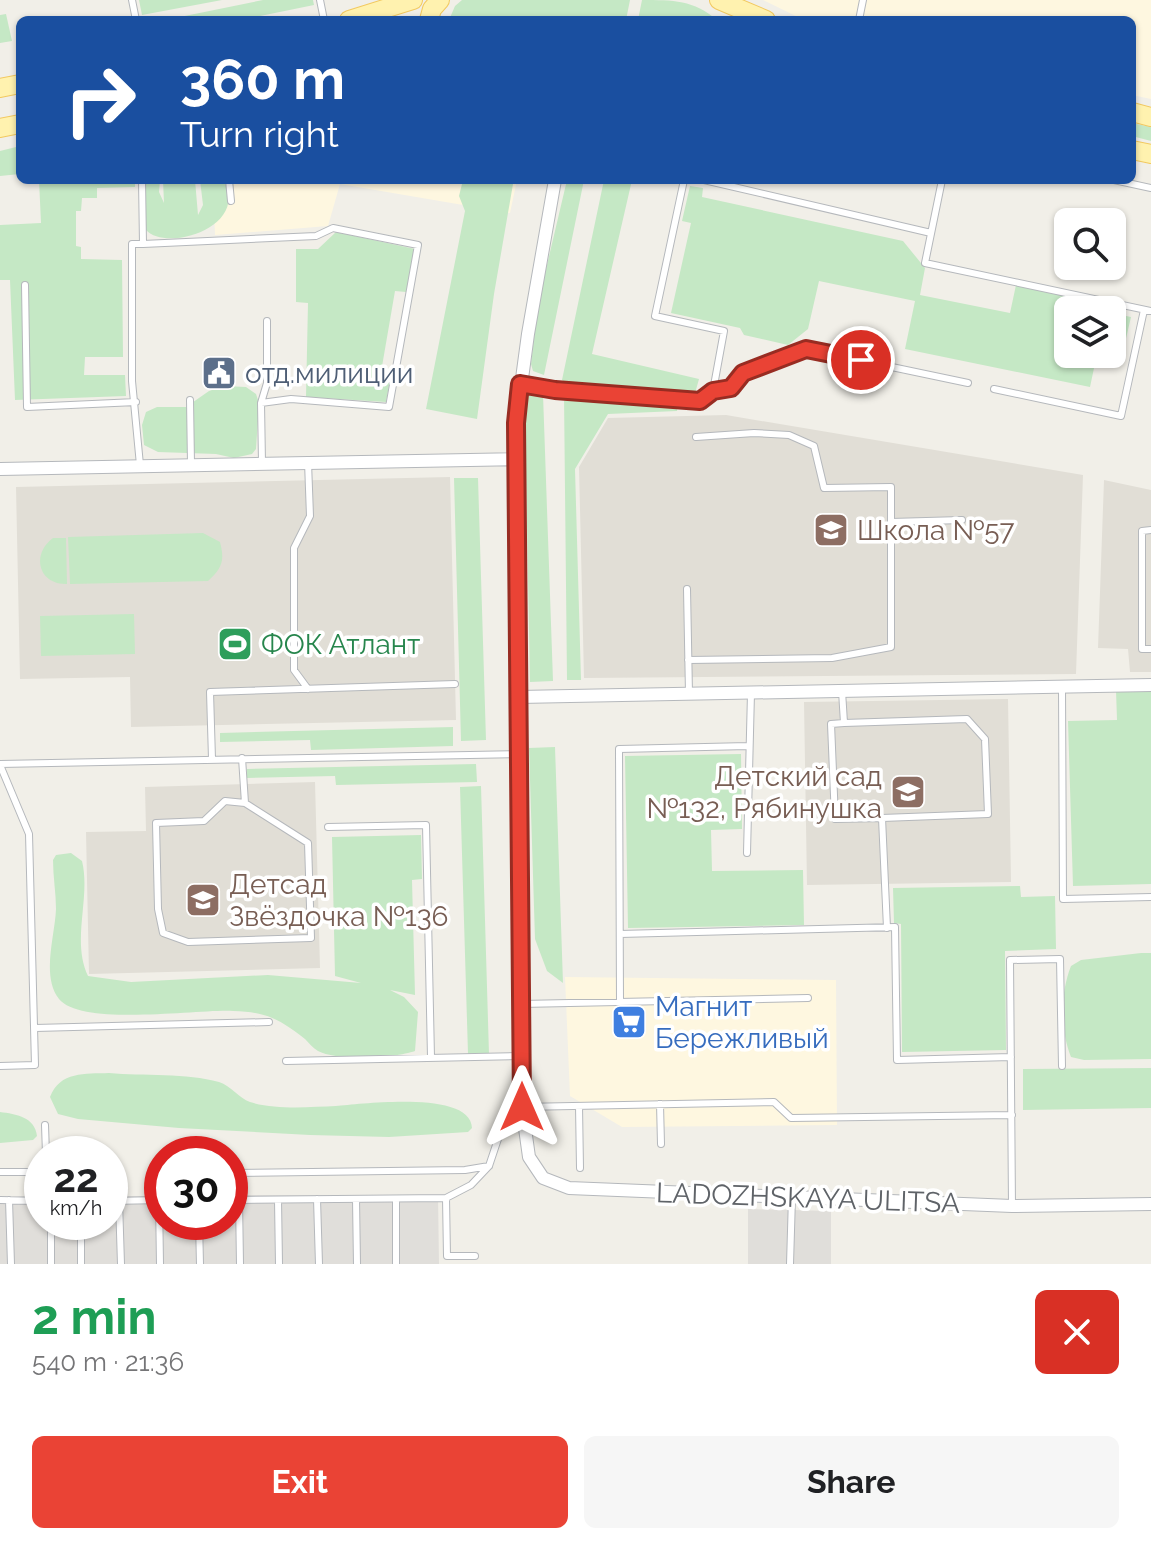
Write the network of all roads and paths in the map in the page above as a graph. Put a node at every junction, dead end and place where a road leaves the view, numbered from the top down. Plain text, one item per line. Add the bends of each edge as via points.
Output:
1 (413, 0) edge
2 (731, 9) edge
3 (362, 16) edge
4 (753, 16) edge
5 (142, 184) edge
6 (229, 184) edge
7 (554, 184) edge
8 (683, 184) edge
9 (721, 184) edge
10 (941, 184) edge
11 (231, 201) dead end
12 (931, 233) junction
13 (143, 244) junction
14 (25, 285) dead end
15 (1147, 311) edge
16 (267, 321) dead end
17 (968, 383) dead end
18 (520, 384) junction
19 (994, 389) dead end
20 (713, 391) junction
21 (190, 400) dead end
22 (136, 402) junction
23 (261, 403) junction
24 (696, 437) dead end
25 (517, 459) junction
26 (308, 462) junction
27 (262, 463) junction
28 (191, 464) junction
29 (140, 466) junction
30 (0, 469) edge
31 (962, 520) dead end
32 (891, 522) junction
33 (1151, 530) edge
34 (687, 589) dead end
35 (1151, 649) edge
36 (688, 660) junction
37 (455, 684) dead end
38 (1151, 685) edge
39 (1062, 687) junction
40 (308, 689) junction
41 (842, 691) junction
42 (751, 693) junction
43 (689, 694) junction
44 (519, 697) junction
45 (844, 723) junction
46 (748, 746) junction
47 (520, 754) junction
48 (242, 758) junction
49 (212, 759) junction
50 (0, 764) edge
51 (245, 803) junction
52 (882, 818) junction
53 (328, 827) dead end
54 (747, 853) dead end
55 (1151, 897) edge
56 (887, 928) junction
57 (620, 934) junction
58 (808, 998) dead end
59 (620, 1001) junction
60 (521, 1004) junction
61 (269, 1022) dead end
62 (35, 1028) junction
63 (522, 1056) junction
64 (431, 1057) junction
65 (1011, 1057) junction
66 (286, 1061) dead end
67 (0, 1066) edge
68 (1062, 1066) dead end
69 (660, 1104) junction
70 (579, 1106) junction
71 (522, 1107) junction
72 (1012, 1115) junction
73 (45, 1125) dead end
74 (45, 1136) edge
75 (661, 1144) dead end
76 (489, 1166) junction
77 (580, 1168) dead end
78 (0, 1172) edge
79 (24, 1172) edge
80 (248, 1173) edge
81 (1020, 1177) dead end
82 (1012, 1178) junction
83 (792, 1197) junction
84 (446, 1198) junction
85 (317, 1199) junction
86 (356, 1199) junction
87 (396, 1199) junction
88 (0, 1200) edge
89 (9, 1200) junction
90 (24, 1200) edge
91 (248, 1200) edge
92 (278, 1200) junction
93 (1151, 1204) edge
94 (1012, 1206) junction
95 (51, 1240) edge
96 (81, 1240) edge
97 (120, 1240) edge
98 (160, 1240) edge
99 (199, 1240) edge
100 (240, 1240) edge
101 (475, 1256) dead end
102 (11, 1264) edge
103 (51, 1264) edge
104 (81, 1264) edge
105 (121, 1264) edge
106 (160, 1264) edge
107 (200, 1264) edge
108 (240, 1264) edge
109 (279, 1264) edge
110 (319, 1264) edge
111 (357, 1264) edge
112 (396, 1264) edge
113 (790, 1264) edge

1 - 3 main road
2 - 4 main road
5 - 13 lane
6 - 11 lane
7 - 18 street, LADOZHSKAYA ULITSA
8 - 20 lane via 655,316 724,331
9 - 12 lane
10 - 12 lane
12 - 15 lane via 925,263
13 - 22 lane via 132,244
13 - 23 lane via 316,236 333,228 418,245 389,407 291,399
14 - 22 lane via 27,407
15 - 19 lane via 1121,416
16 - 23 lane via 267,383
17 - 20 lane via 806,349 743,373 731,388
18 - 20 lane via 684,402 700,401
18 - 25 street, LADOZHSKAYA ULITSA
21 - 28 lane
22 - 29 lane
23 - 27 lane
24 - 32 lane via 789,435 814,446 824,488 891,487
25 - 26 street
25 - 44 street, LADOZHSKAYA ULITSA
26 - 27 street
26 - 40 lane via 310,516 294,548 294,670
27 - 28 street
28 - 29 street
29 - 30 street
31 - 32 lane
32 - 36 lane via 891,647 832,658
33 - 35 lane via 1142,531 1142,649
34 - 36 lane
36 - 43 lane
37 - 40 lane
38 - 39 street
39 - 41 street
39 - 55 lane via 1063,899
40 - 49 lane via 210,692
41 - 42 street
41 - 45 lane
42 - 43 street
42 - 46 lane
43 - 44 street
44 - 47 street, LADOZHSKAYA ULITSA
45 - 52 lane via 831,724 835,819
45 - 52 lane via 967,719 985,739 988,814
46 - 54 lane
46 - 57 lane via 619,749
47 - 48 lane
47 - 60 street, LADOZHSKAYA ULITSA
48 - 49 lane
48 - 51 lane
49 - 50 lane
50 - 62 lane via 29,834
51 - 51 lane via 308,843 311,938 188,942 163,933 156,823 204,821 225,801
52 - 56 lane
53 - 64 lane via 426,825
56 - 57 lane
56 - 65 lane via 895,927 897,1060
57 - 59 lane
58 - 59 lane
59 - 60 lane
60 - 63 street, LADOZHSKAYA ULITSA
61 - 62 lane
62 - 67 lane via 35,1065
63 - 64 lane
63 - 71 street, LADOZHSKAYA ULITSA
64 - 66 lane
65 - 68 lane via 1010,960 1060,959
65 - 72 lane
69 - 70 lane
69 - 72 lane via 774,1102 791,1118
69 - 75 lane
70 - 71 lane
70 - 77 lane
71 - 76 lane via 500,1133
71 - 83 street, LADOZHSKAYA ULITSA via 529,1157 543,1178 569,1188
72 - 82 lane
73 - 74 lane
76 - 80 lane
76 - 84 lane via 471,1185
78 - 79 lane
81 - 82 lane
82 - 94 lane
83 - 94 street, LADOZHSKAYA ULITSA
83 - 113 lane
84 - 87 lane
84 - 101 lane via 447,1256
85 - 86 lane
85 - 92 lane
85 - 110 lane
86 - 87 lane
86 - 111 lane
87 - 112 lane
88 - 89 lane
89 - 90 lane
89 - 102 lane
91 - 92 lane
92 - 109 lane
93 - 94 street, LADOZHSKAYA ULITSA
95 - 103 lane
96 - 104 lane
97 - 105 lane
98 - 106 lane
99 - 107 lane
100 - 108 lane

